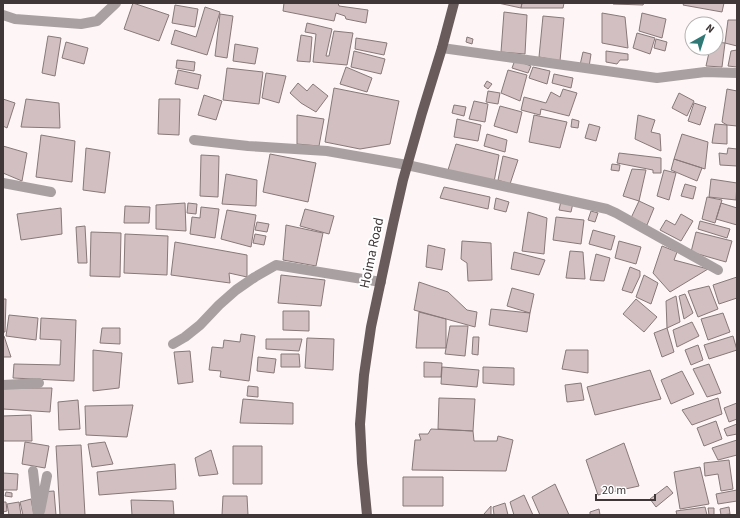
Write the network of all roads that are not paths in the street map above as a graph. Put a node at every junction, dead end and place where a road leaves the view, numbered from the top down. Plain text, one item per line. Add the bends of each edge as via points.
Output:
1 (116, 3) edge
2 (454, 3) edge
3 (3, 15) edge
4 (442, 48) junction
5 (737, 74) edge
6 (194, 140) dead end
7 (407, 165) junction
8 (3, 183) edge
9 (51, 192) dead end
10 (718, 270) dead end
11 (381, 282) junction
12 (173, 344) dead end
13 (39, 383) dead end
14 (3, 385) edge
15 (33, 471) dead end
16 (47, 476) dead end
17 (39, 515) edge
18 (367, 515) edge

1 - 3 street via 97,21 81,24 15,19
2 - 4 main road, Hoima Road
4 - 5 street via 657,78 705,72
4 - 7 main road, Hoima Road
6 - 7 street via 327,151
7 - 10 street via 607,209
7 - 11 main road, Hoima Road
8 - 9 street
11 - 12 street via 276,265 236,290 185,338
11 - 18 main road, Hoima Road via 371,326 360,424
13 - 14 street
15 - 17 street
16 - 17 street

